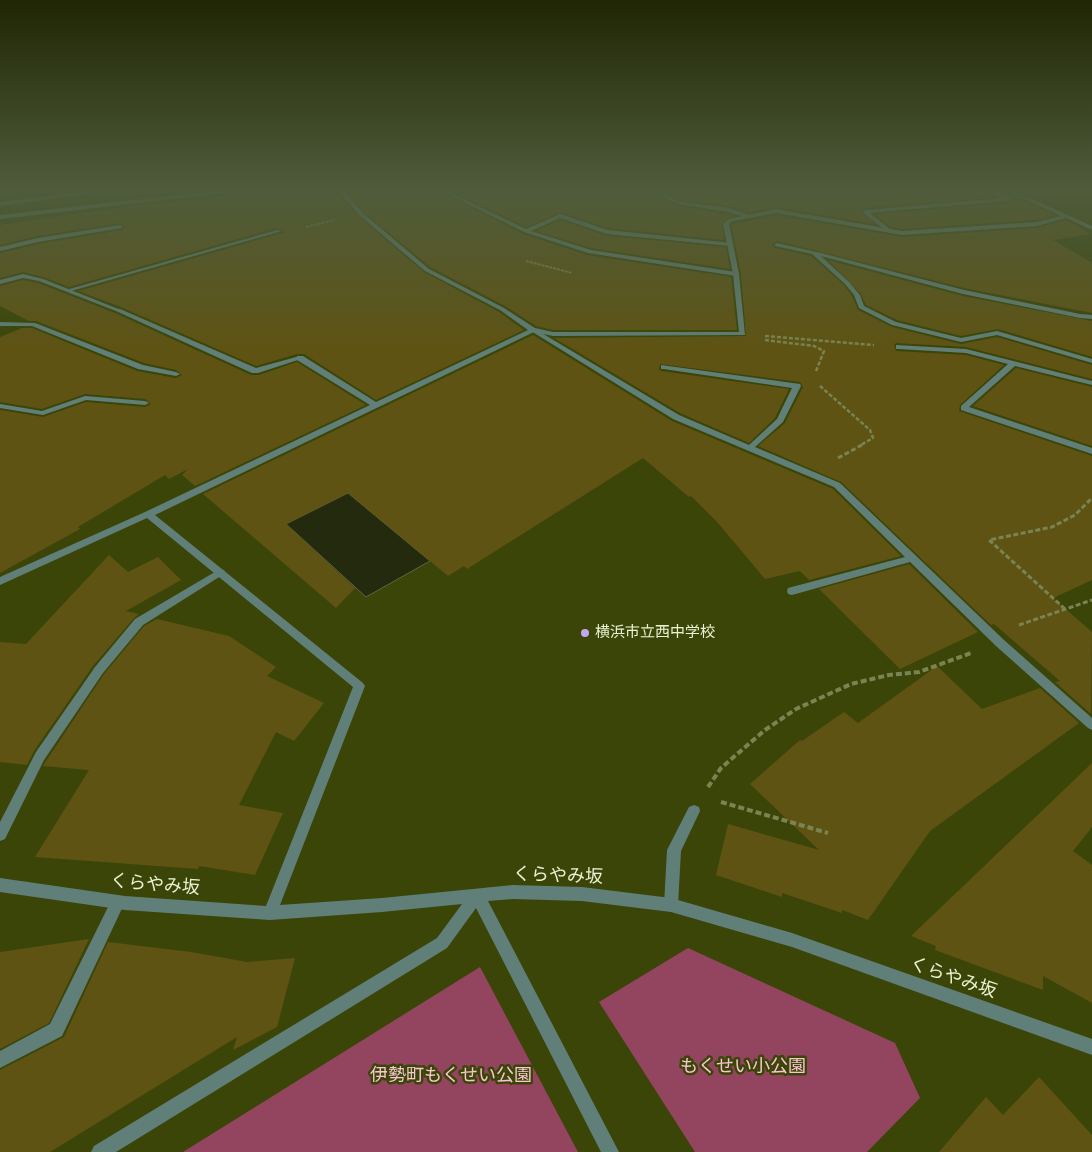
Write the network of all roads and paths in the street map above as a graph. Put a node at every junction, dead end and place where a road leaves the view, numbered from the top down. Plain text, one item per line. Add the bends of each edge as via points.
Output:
1 (26, 243) edge
2 (237, 243) edge
3 (395, 243) edge
4 (562, 243) edge
5 (717, 243) edge
6 (730, 244) joint
7 (777, 245) dead end
8 (0, 249) edge
9 (814, 253) junction
10 (736, 274) junction
11 (0, 282) edge
12 (68, 290) junction
13 (1092, 317) edge
14 (0, 324) edge
15 (533, 330) junction
16 (743, 334) junction
17 (961, 340) junction
18 (899, 347) joint
19 (966, 351) junction
20 (1092, 362) edge
21 (1013, 363) junction
22 (664, 367) dead end
23 (176, 374) dead end
24 (1092, 383) edge
25 (145, 403) dead end
26 (0, 406) edge
27 (374, 406) junction
28 (750, 448) junction
29 (1092, 451) edge
30 (1092, 498) edge
31 (148, 514) junction
32 (912, 558) junction
33 (220, 572) junction
34 (0, 581) edge
35 (792, 591) dead end
36 (1092, 600) edge
37 (1065, 609) junction
38 (992, 635) junction
39 (1000, 643) junction
40 (1092, 725) edge
41 (694, 811) junction
42 (828, 833) dead end
43 (0, 835) edge
44 (0, 886) edge
45 (477, 895) junction
46 (118, 902) junction
47 (671, 905) junction
48 (270, 913) junction
49 (1092, 1047) edge
50 (0, 1060) edge
51 (100, 1152) edge
52 (610, 1152) edge

1 - 8 street
2 - 12 street
3 - 15 street via 440,278 502,309
4 - 10 street via 590,252
5 - 6 street
6 - 10 street
7 - 9 street
9 - 13 street via 963,292
9 - 17 street via 847,283 857,295 861,308 894,324
10 - 16 street
11 - 12 street via 23,276
12 - 27 street via 256,371 300,358
14 - 23 street via 33,324 141,368
15 - 16 street via 553,334
15 - 27 street
15 - 28 street via 676,417
16 - 18 path
17 - 19 street
17 - 20 street via 998,333
18 - 19 street
19 - 21 street
21 - 24 street
21 - 29 street via 964,408
22 - 28 street via 797,386 780,420
25 - 26 street via 85,398 43,413
27 - 31 street
28 - 32 street via 837,485
30 - 37 path via 1052,527 989,540
31 - 33 street
31 - 34 street
32 - 35 street
32 - 38 street
33 - 43 street via 139,622 98,670 40,756
33 - 48 street via 359,686
36 - 37 path
37 - 38 path
38 - 39 street
39 - 40 street
39 - 41 path via 919,672 889,674 852,684 796,709 765,730 721,768
41 - 42 path via 722,802
41 - 47 street via 674,850
44 - 46 street, くらやみ坂
45 - 47 street, くらやみ坂 via 513,892 582,894
45 - 48 street, くらやみ坂
45 - 51 street via 442,943
45 - 52 street
46 - 48 street, くらやみ坂
46 - 50 street via 56,1030
47 - 49 street, くらやみ坂 via 792,940

